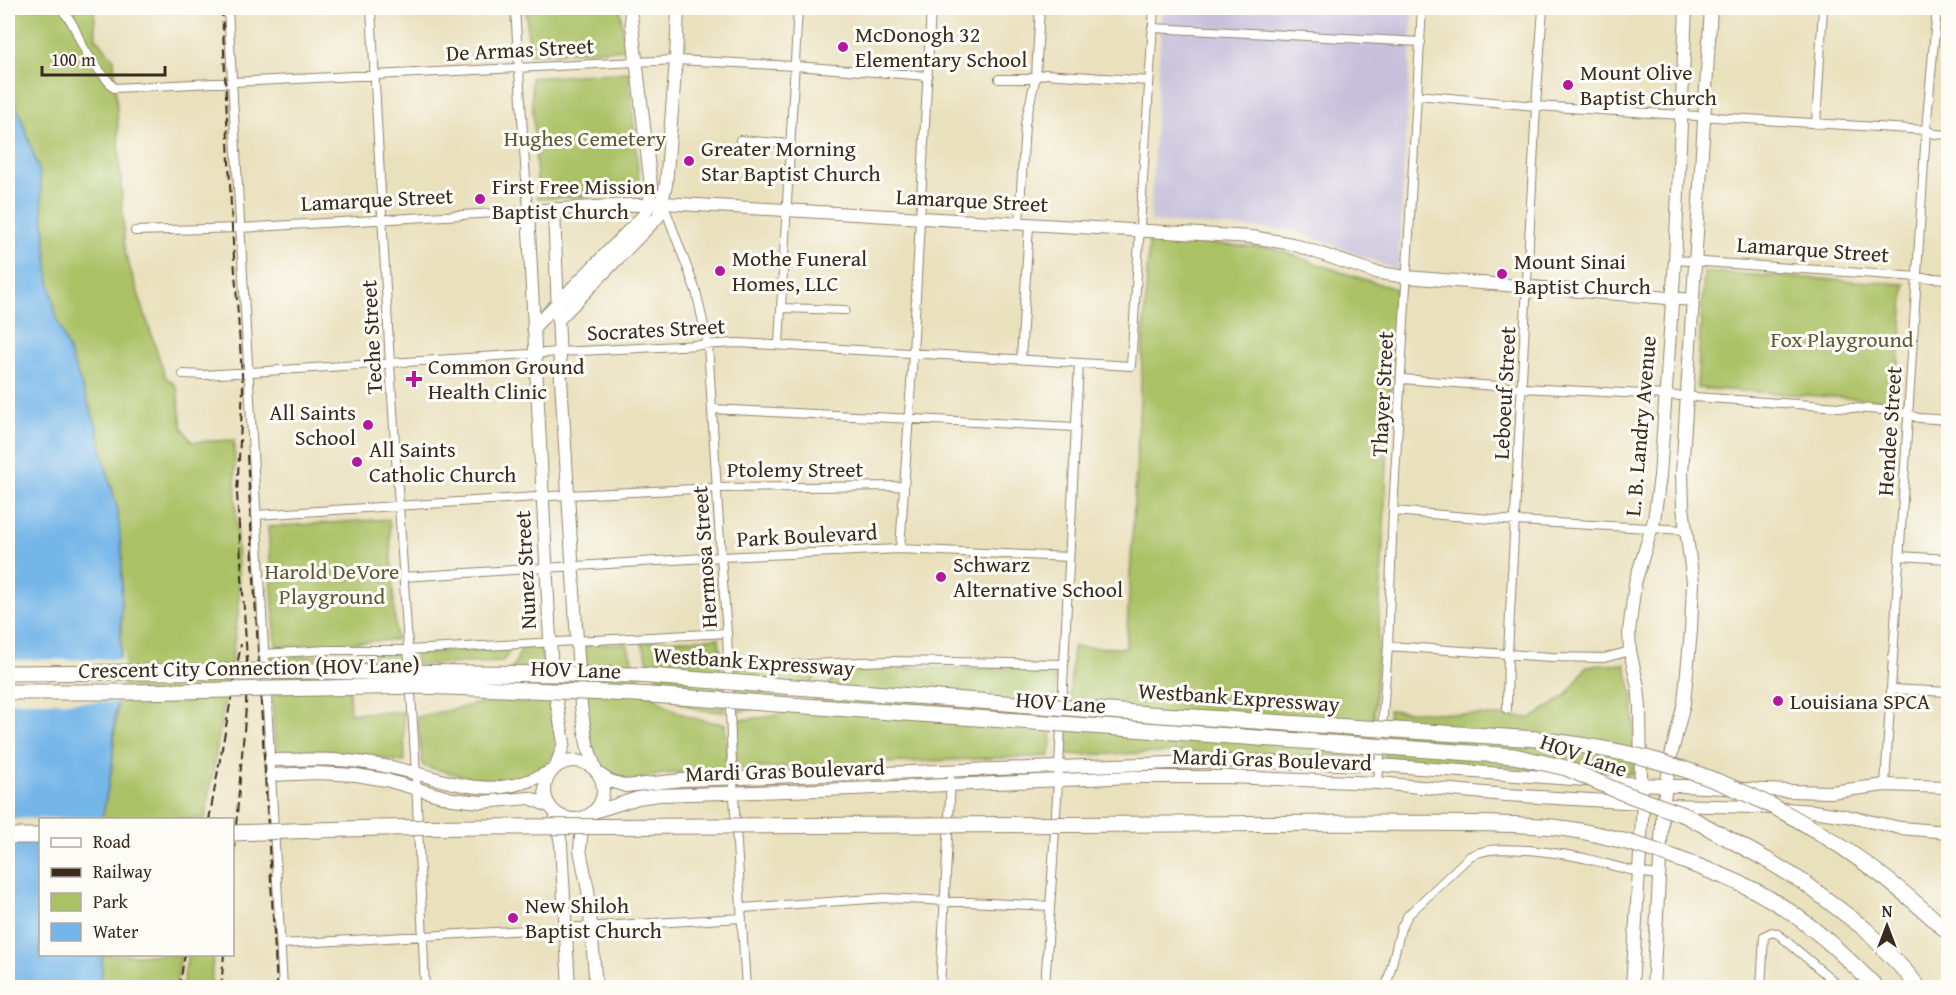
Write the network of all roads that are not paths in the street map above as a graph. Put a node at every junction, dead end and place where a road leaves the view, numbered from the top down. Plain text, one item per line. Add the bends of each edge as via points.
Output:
1 (228, 8) edge
2 (371, 8) edge
3 (515, 8) edge
4 (630, 8) edge
5 (678, 8) edge
6 (798, 8) edge
7 (931, 8) edge
8 (1040, 8) edge
9 (1154, 8) edge
10 (1422, 8) edge
11 (1543, 8) edge
12 (1686, 8) edge
13 (1711, 8) edge
14 (1823, 8) edge
15 (1937, 8) edge
16 (65, 14) dead end
17 (1152, 28) junction
18 (1420, 42) junction
19 (676, 60) junction
20 (636, 61) junction
21 (795, 66) junction
22 (519, 68) junction
23 (375, 75) junction
24 (928, 76) junction
25 (1036, 76) junction
26 (999, 79) dead end
27 (1149, 81) junction
28 (232, 83) junction
29 (1417, 95) junction
30 (1536, 106) junction
31 (1680, 115) junction
32 (1703, 117) junction
33 (1816, 124) junction
34 (1926, 130) junction
35 (1948, 135) edge
36 (740, 140) dead end
37 (791, 144) junction
38 (650, 203) junction
39 (663, 203) junction
40 (554, 210) junction
41 (528, 211) junction
42 (787, 211) junction
43 (384, 219) junction
44 (919, 219) junction
45 (1024, 224) junction
46 (240, 228) junction
47 (1139, 230) junction
48 (135, 231) dead end
49 (1675, 260) junction
50 (1695, 262) junction
51 (1917, 276) junction
52 (1406, 277) junction
53 (1948, 279) edge
54 (1528, 287) junction
55 (1672, 298) junction
56 (1693, 300) junction
57 (558, 303) junction
58 (782, 308) junction
59 (845, 310) dead end
60 (559, 319) junction
61 (533, 328) junction
62 (708, 344) junction
63 (779, 345) junction
64 (560, 352) junction
65 (535, 354) junction
66 (913, 354) junction
67 (1021, 359) junction
68 (1078, 363) junction
69 (390, 364) junction
70 (250, 372) junction
71 (183, 374) dead end
72 (1402, 379) junction
73 (1522, 388) junction
74 (1666, 395) junction
75 (1687, 397) junction
76 (712, 409) junction
77 (1909, 415) junction
78 (909, 420) junction
79 (1948, 420) edge
80 (1076, 427) junction
81 (904, 486) junction
82 (716, 488) junction
83 (568, 495) junction
84 (542, 497) junction
85 (399, 506) junction
86 (1394, 511) junction
87 (256, 515) junction
88 (1516, 521) junction
89 (1652, 529) junction
90 (1686, 530) junction
91 (900, 549) junction
92 (1899, 556) junction
93 (721, 557) junction
94 (1069, 557) junction
95 (1948, 559) edge
96 (572, 567) junction
97 (546, 569) junction
98 (403, 577) junction
99 (728, 633) junction
100 (576, 641) junction
101 (550, 643) junction
102 (1388, 646) junction
103 (408, 650) junction
104 (1630, 651) junction
105 (1508, 653) junction
106 (263, 654) junction
107 (1064, 664) junction
108 (729, 667) junction
109 (8, 674) edge
110 (491, 688) joint
111 (1892, 689) junction
112 (8, 692) edge
113 (1948, 692) edge
114 (1507, 709) dead end
115 (270, 760) junction
116 (1380, 765) junction
117 (1059, 766) junction
118 (555, 769) junction
119 (951, 771) junction
120 (597, 772) junction
121 (415, 773) junction
122 (271, 775) junction
123 (734, 779) junction
124 (1058, 780) junction
125 (1378, 783) junction
126 (951, 784) junction
127 (1641, 784) junction
128 (1666, 785) junction
129 (1885, 785) junction
130 (1948, 787) edge
131 (415, 789) junction
132 (734, 793) junction
133 (1644, 803) junction
134 (1663, 805) junction
135 (553, 809) junction
136 (591, 813) junction
137 (1948, 832) edge
138 (234, 833) edge
139 (8, 836) edge
140 (39, 836) edge
141 (1640, 873) junction
142 (1659, 875) junction
143 (945, 901) junction
144 (1050, 906) junction
145 (742, 908) junction
146 (742, 918) junction
147 (592, 927) junction
148 (567, 929) junction
149 (1948, 932) edge
150 (422, 936) junction
151 (281, 945) junction
152 (283, 987) edge
153 (425, 987) edge
154 (569, 987) edge
155 (596, 987) edge
156 (746, 987) edge
157 (940, 987) edge
158 (1045, 987) edge
159 (1386, 987) edge
160 (1632, 987) edge
161 (1653, 987) edge
162 (1761, 987) edge
163 (1842, 987) edge
164 (1877, 987) edge
165 (1919, 987) edge

1 - 28 street
2 - 23 street, Teche Street
3 - 22 street, Nunez Street
4 - 20 street
5 - 19 street
6 - 21 street
7 - 24 street
8 - 25 street
9 - 17 street
10 - 18 street, Thayer Street
11 - 30 street, Leboeuf Street
12 - 31 street, L. B. Landry Avenue
13 - 32 street, L. B. Landry Avenue
14 - 33 street
15 - 34 street, Hendee Street
16 - 28 street, De Armas Street via 94,65 114,88
17 - 18 street
17 - 27 street
18 - 29 street, Thayer Street
19 - 20 street, De Armas Street
19 - 21 street, De Armas Street
19 - 39 street
20 - 22 street, De Armas Street
20 - 38 street
21 - 24 street, De Armas Street
21 - 37 street
22 - 23 street, De Armas Street
22 - 41 street, Nunez Street
23 - 28 street, De Armas Street
23 - 43 street, Teche Street
24 - 44 street
25 - 26 street
25 - 27 street
25 - 45 street via 1025,124
27 - 47 street
28 - 46 street
29 - 30 street
29 - 52 street, Thayer Street
30 - 31 street
30 - 54 street, Leboeuf Street
31 - 32 street
31 - 49 street, L. B. Landry Avenue
32 - 33 street
32 - 50 street, L. B. Landry Avenue
33 - 34 street
34 - 35 street
34 - 51 street, Hendee Street
36 - 37 street
37 - 42 street
38 - 39 street, Lamarque Street
38 - 40 street, Lamarque Street
38 - 57 street via 644,215
39 - 42 street, Lamarque Street
39 - 60 street via 654,223
39 - 62 street, Hermosa Street via 696,291
40 - 41 street, Lamarque Street
40 - 57 street, Nunez Street
41 - 43 street, Lamarque Street
41 - 61 street, Nunez Street
42 - 44 street, Lamarque Street
42 - 58 street
43 - 46 street, Lamarque Street
43 - 69 street, Teche Street
44 - 45 street, Lamarque Street
44 - 66 street
45 - 47 street, Lamarque Street
45 - 67 street
46 - 48 street, Lamarque Street
46 - 70 street
47 - 52 street, Lamarque Street via 1252,237 1292,244 1363,269
47 - 68 street, Socrates Street via 1131,366
49 - 50 street, Lamarque Street
49 - 55 street, L. B. Landry Avenue
50 - 51 street, Lamarque Street
50 - 56 street, L. B. Landry Avenue
51 - 53 street, Lamarque Street
51 - 77 street, Hendee Street
52 - 54 street, Lamarque Street
52 - 72 street, Thayer Street
54 - 55 street, Lamarque Street
54 - 73 street, Leboeuf Street
55 - 56 street, Lamarque Street
55 - 74 street, L. B. Landry Avenue
56 - 75 street, L. B. Landry Avenue
57 - 60 street, Nunez Street
57 - 61 street
58 - 59 street
58 - 63 street
60 - 64 street, Nunez Street
61 - 65 street, Nunez Street
62 - 63 street, Socrates Street
62 - 64 street, Socrates Street
62 - 76 street, Hermosa Street
63 - 66 street, Socrates Street
64 - 65 street, Socrates Street
64 - 83 street, Nunez Street
65 - 69 street, Socrates Street
65 - 84 street, Nunez Street
66 - 67 street, Socrates Street
66 - 78 street
67 - 68 street, Socrates Street
68 - 80 street
69 - 70 street, Socrates Street
69 - 85 street, Teche Street
70 - 71 street, Socrates Street
70 - 87 street
72 - 73 street
72 - 86 street, Thayer Street
73 - 74 street
73 - 88 street, Leboeuf Street
74 - 75 street
74 - 89 street, L. B. Landry Avenue
75 - 77 street
75 - 90 street, L. B. Landry Avenue via 1682,474
76 - 78 street
76 - 82 street, Hermosa Street
77 - 79 street
77 - 92 street, Hendee Street
78 - 80 street
78 - 81 street
80 - 94 street
81 - 82 street, Ptolemy Street
81 - 91 street
82 - 83 street, Ptolemy Street
82 - 93 street, Hermosa Street
83 - 84 street, Ptolemy Street
83 - 96 street, Nunez Street
84 - 85 street, Ptolemy Street
84 - 97 street, Nunez Street
85 - 87 street, Ptolemy Street
85 - 98 street, Teche Street
86 - 88 street
86 - 102 street, Thayer Street
87 - 106 street
88 - 89 street
88 - 105 street, Leboeuf Street
89 - 90 street
89 - 104 street, L. B. Landry Avenue via 1635,583
90 - 128 street, L. B. Landry Avenue via 1693,582 1688,675
91 - 93 street, Park Boulevard
91 - 94 street, Park Boulevard
92 - 95 street
92 - 111 street, Hendee Street
93 - 96 street, Park Boulevard
93 - 99 street, Hermosa Street
94 - 107 street
96 - 97 street, Park Boulevard
96 - 100 street, Nunez Street
97 - 98 street, Park Boulevard
97 - 101 street, Nunez Street
98 - 103 street, Teche Street
99 - 100 street
99 - 108 street, Hermosa Street
100 - 101 street
100 - 120 street, Nunez Street via 582,718
101 - 103 street
101 - 118 street, Nunez Street via 564,743
102 - 105 street
102 - 116 street, Thayer Street
103 - 106 street
103 - 121 street, Teche Street
104 - 105 street via 1604,658
104 - 127 street, L. B. Landry Avenue via 1640,707
105 - 114 street, Leboeuf Street
106 - 115 street
107 - 108 street via 889,661
107 - 117 street
108 - 123 street, Hermosa Street
109 - 149 highway, Westbank Expressway, bridge via 294,671 636,675 1537,739 1598,747 1658,761 1764,801 1878,871
110 - 112 highway, Crescent City Connection (HOV Lane), bridge
110 - 165 highway, HOV Lane, bridge via 659,695 1514,756 1566,768 1687,816 1767,860 1806,884 1864,929
111 - 113 street
111 - 129 street, Hendee Street
115 - 121 street via 351,761
115 - 122 street
116 - 117 street, Mardi Gras Boulevard via 1229,761
116 - 125 street, Thayer Street
116 - 127 street, Mardi Gras Boulevard
117 - 119 street, Mardi Gras Boulevard
117 - 124 street
118 - 120 street via 574,761
118 - 121 street via 525,783 481,788
118 - 135 street via 545,788
119 - 123 street, Mardi Gras Boulevard
119 - 126 street
120 - 123 street, Mardi Gras Boulevard via 626,786
120 - 136 street via 603,793
121 - 131 street, Teche Street
122 - 131 street via 356,775
122 - 151 street
123 - 132 street, Hermosa Street
124 - 125 street, Mardi Gras Boulevard via 1227,777
124 - 126 street, Mardi Gras Boulevard
124 - 144 street
125 - 133 street, Mardi Gras Boulevard
126 - 132 street, Mardi Gras Boulevard
126 - 143 street
127 - 128 street, Mardi Gras Boulevard
127 - 133 street, L. B. Landry Avenue
128 - 129 street, Mardi Gras Boulevard via 1831,792
128 - 134 street, L. B. Landry Avenue
129 - 130 street, Mardi Gras Boulevard
131 - 135 street via 481,802 530,798
131 - 150 street, Teche Street
132 - 136 street, Mardi Gras Boulevard via 659,795
132 - 145 street, Hermosa Street
133 - 134 street, Mardi Gras Boulevard
133 - 141 street, L. B. Landry Avenue
134 - 137 street, Mardi Gras Boulevard via 1813,811 1900,828
134 - 142 street, L. B. Landry Avenue
135 - 136 street via 574,819
135 - 148 street via 561,844
136 - 147 street via 584,824 580,850
138 - 164 highway, bridge via 483,827 1384,823 1554,827 1602,835 1720,874 1768,898 1808,926
139 - 140 highway
141 - 142 street
141 - 159 street via 1547,852 1493,848 1481,851 1470,856 1408,915
141 - 160 street, L. B. Landry Avenue
142 - 161 street, L. B. Landry Avenue
143 - 144 street
143 - 145 street via 885,898
143 - 157 street
144 - 158 street
145 - 146 street, Hermosa Street
146 - 147 street
146 - 156 street, Hermosa Street
147 - 148 street
147 - 155 street
148 - 150 street
148 - 154 street
150 - 151 street
150 - 153 street, Teche Street
151 - 152 street
162 - 163 street via 1764,936 1772,933

